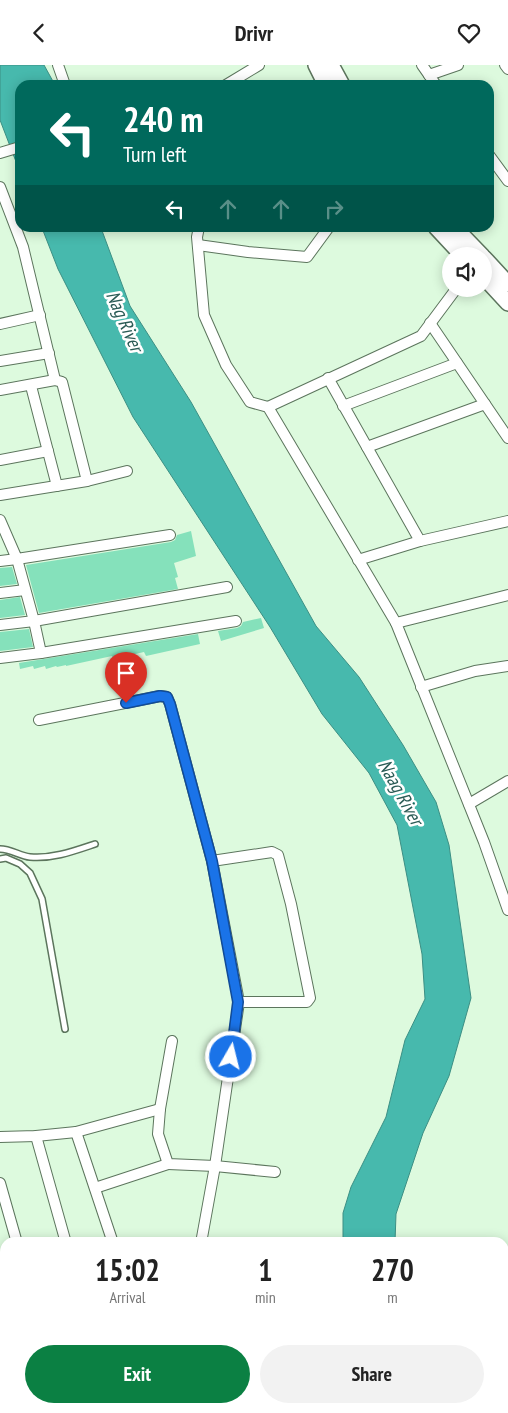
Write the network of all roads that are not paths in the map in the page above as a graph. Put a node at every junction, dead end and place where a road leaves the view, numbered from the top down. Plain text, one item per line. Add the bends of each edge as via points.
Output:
1 (58, 65) edge
2 (259, 65) edge
3 (316, 65) edge
4 (331, 65) edge
5 (422, 65) edge
6 (458, 65) edge
7 (505, 65) edge
8 (508, 69) edge
9 (429, 75) junction
10 (63, 80) edge
11 (234, 80) edge
12 (324, 80) edge
13 (339, 80) edge
14 (432, 80) edge
15 (15, 148) edge
16 (1, 152) edge
17 (494, 162) edge
18 (508, 181) edge
19 (0, 187) edge
20 (15, 226) edge
21 (17, 232) edge
22 (199, 232) edge
23 (325, 232) edge
24 (441, 232) edge
25 (459, 232) edge
26 (198, 245) junction
27 (455, 247) edge
28 (473, 247) edge
29 (492, 267) edge
30 (508, 284) edge
31 (492, 285) edge
32 (450, 297) edge
33 (508, 302) edge
34 (40, 315) junction
35 (430, 323) junction
36 (0, 324) edge
37 (49, 353) junction
38 (0, 361) edge
39 (457, 363) junction
40 (328, 378) junction
41 (55, 380) junction
42 (31, 386) junction
43 (0, 390) edge
44 (485, 404) junction
45 (343, 406) junction
46 (268, 407) junction
47 (508, 438) edge
48 (367, 447) junction
49 (48, 451) junction
50 (0, 460) edge
51 (127, 471) dead end
52 (87, 481) junction
53 (57, 486) junction
54 (0, 495) edge
55 (508, 521) edge
56 (1, 523) edge
57 (170, 535) dead end
58 (420, 541) junction
59 (17, 559) junction
60 (358, 560) junction
61 (0, 561) edge
62 (227, 587) dead end
63 (25, 590) junction
64 (0, 593) edge
65 (508, 595) edge
66 (34, 621) junction
67 (236, 621) dead end
68 (396, 623) junction
69 (0, 625) edge
70 (41, 653) junction
71 (0, 658) edge
72 (508, 666) edge
73 (422, 687) junction
74 (39, 720) dead end
75 (508, 781) edge
76 (468, 803) junction
77 (95, 844) dead end
78 (0, 849) edge
79 (0, 859) edge
80 (212, 861) junction
81 (508, 910) edge
82 (238, 1002) junction
83 (65, 1029) dead end
84 (172, 1041) dead end
85 (160, 1109) junction
86 (76, 1132) junction
87 (36, 1136) junction
88 (0, 1137) edge
89 (168, 1164) junction
90 (215, 1166) junction
91 (275, 1173) dead end
92 (0, 1183) edge
93 (95, 1188) junction
94 (16, 1237) edge
95 (64, 1237) edge
96 (111, 1237) edge
97 (202, 1237) edge

1 - 10 street
2 - 11 street
3 - 12 main road
4 - 13 main road
5 - 9 street
6 - 9 street
7 - 8 street
9 - 14 street
15 - 16 street
17 - 18 street
19 - 20 street
21 - 34 street
22 - 26 street
23 - 26 street via 307,257
24 - 27 main road
25 - 28 main road
26 - 46 street via 204,315 226,365 250,402
29 - 30 main road
31 - 33 main road
32 - 35 street
34 - 36 street
34 - 37 street
35 - 39 street
35 - 40 street via 421,336
37 - 38 street
37 - 41 street
39 - 44 street
39 - 45 street
40 - 45 street
40 - 46 street
41 - 42 street
41 - 52 street via 62,382
42 - 43 street
42 - 49 street
44 - 47 street
44 - 48 street
45 - 48 street
46 - 60 street
48 - 58 street
49 - 50 street
49 - 53 street
51 - 52 street
52 - 53 street
53 - 54 street
55 - 58 street
56 - 59 street
57 - 59 street
58 - 60 street
59 - 61 street
59 - 63 street
60 - 68 street
62 - 66 street
63 - 64 street
63 - 66 street
65 - 68 street
66 - 69 street
66 - 70 street
67 - 70 street
68 - 73 street
70 - 71 street
72 - 73 street via 475,671
73 - 76 street
74 - 80 street via 167,697
75 - 76 street
76 - 81 street
77 - 78 lane via 58,856 30,857
79 - 83 lane via 20,864 30,873 42,899
80 - 82 street
80 - 82 street via 272,852 278,855 310,998 307,1002
82 - 90 street
84 - 85 street
85 - 86 street
85 - 89 street via 158,1134
86 - 87 street
86 - 93 street
87 - 88 street
87 - 95 street
89 - 90 street
89 - 93 street
90 - 91 street
90 - 97 street
92 - 94 street
93 - 96 street

